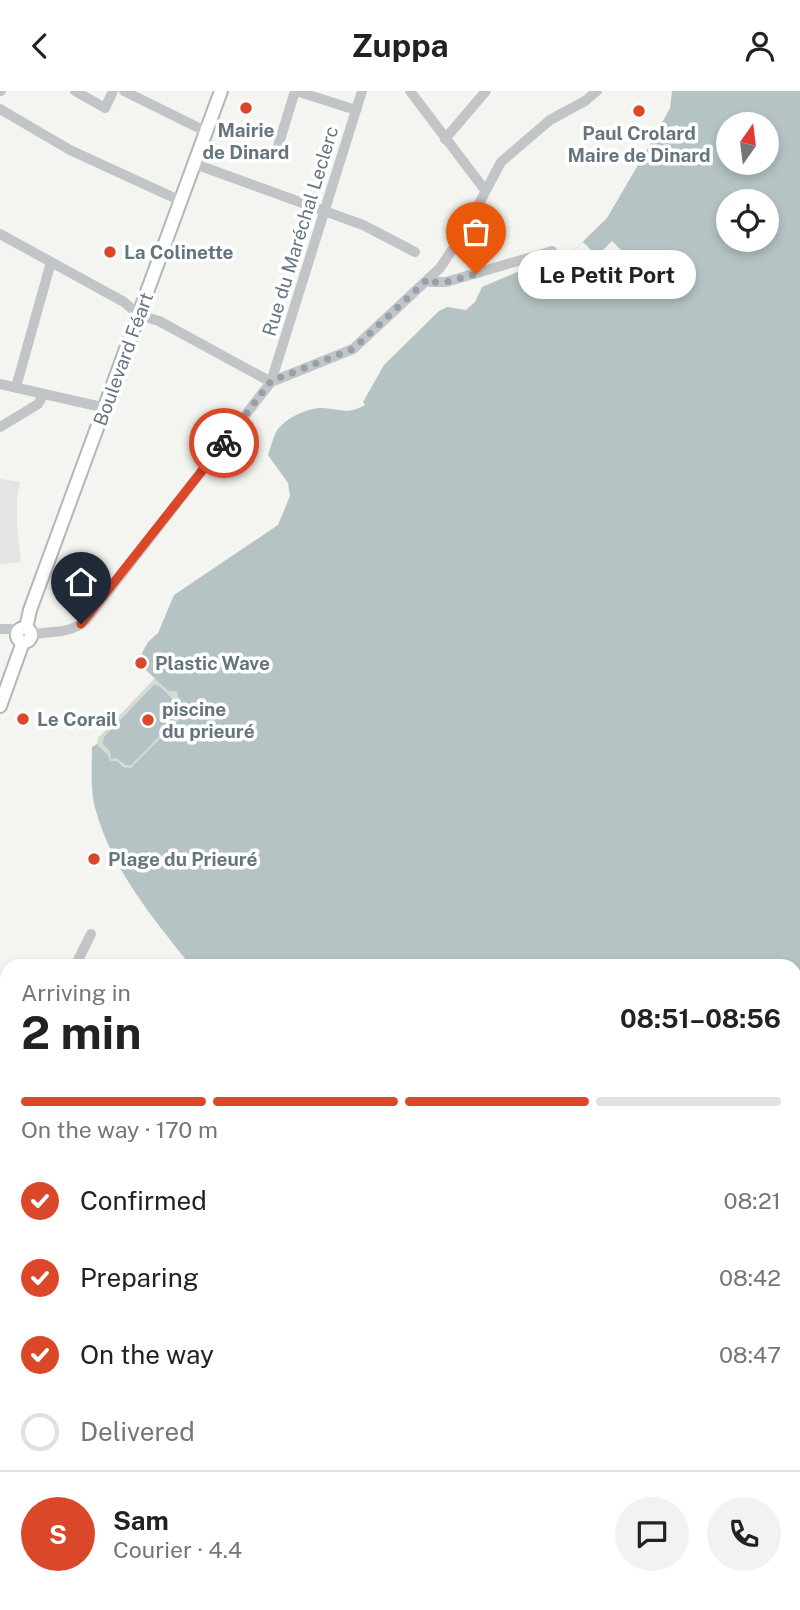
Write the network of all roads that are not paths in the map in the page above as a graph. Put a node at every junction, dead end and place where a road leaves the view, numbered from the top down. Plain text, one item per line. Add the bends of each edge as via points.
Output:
1 (75, 91) edge
2 (113, 91) edge
3 (124, 91) edge
4 (221, 91) edge
5 (296, 91) edge
6 (362, 91) edge
7 (410, 91) edge
8 (486, 91) edge
9 (597, 91) edge
10 (0, 109) edge
11 (356, 110) junction
12 (207, 131) junction
13 (445, 139) junction
14 (275, 156) dead end
15 (195, 164) junction
16 (485, 190) junction
17 (181, 201) junction
18 (324, 210) junction
19 (0, 234) edge
20 (552, 251) dead end
21 (415, 252) dead end
22 (51, 262) junction
23 (428, 279) junction
24 (139, 315) junction
25 (271, 381) junction
26 (0, 384) edge
27 (16, 387) junction
28 (44, 394) junction
29 (106, 408) junction
30 (0, 427) edge
31 (0, 629) edge
32 (24, 637) junction
33 (1, 701) edge
34 (91, 934) dead end
35 (78, 959) edge

1 - 2 street via 105,108
3 - 12 street
4 - 12 main road, Boulevard Féart
5 - 11 street
5 - 14 street
6 - 11 street, Rue du Maréchal Leclerc
7 - 13 street
8 - 13 street
9 - 16 street via 550,120 501,162
10 - 17 street via 70,150
11 - 18 street, Rue du Maréchal Leclerc
12 - 15 main road, Boulevard Féart
13 - 16 street
15 - 17 main road, Boulevard Féart
15 - 18 street
16 - 23 street via 454,249
17 - 24 main road, Boulevard Féart
18 - 21 street
18 - 25 street, Rue du Maréchal Leclerc
19 - 22 street
20 - 23 street via 446,282
22 - 24 street
22 - 27 street
23 - 25 street via 353,349
24 - 25 street via 159,321
24 - 29 main road, Boulevard Féart
25 - 32 street via 86,620 67,632
26 - 27 street
27 - 28 street
28 - 29 street
28 - 30 street via 38,404
29 - 32 main road, Boulevard Féart
31 - 32 street
32 - 33 main road, Boulevard Féart
34 - 35 street

